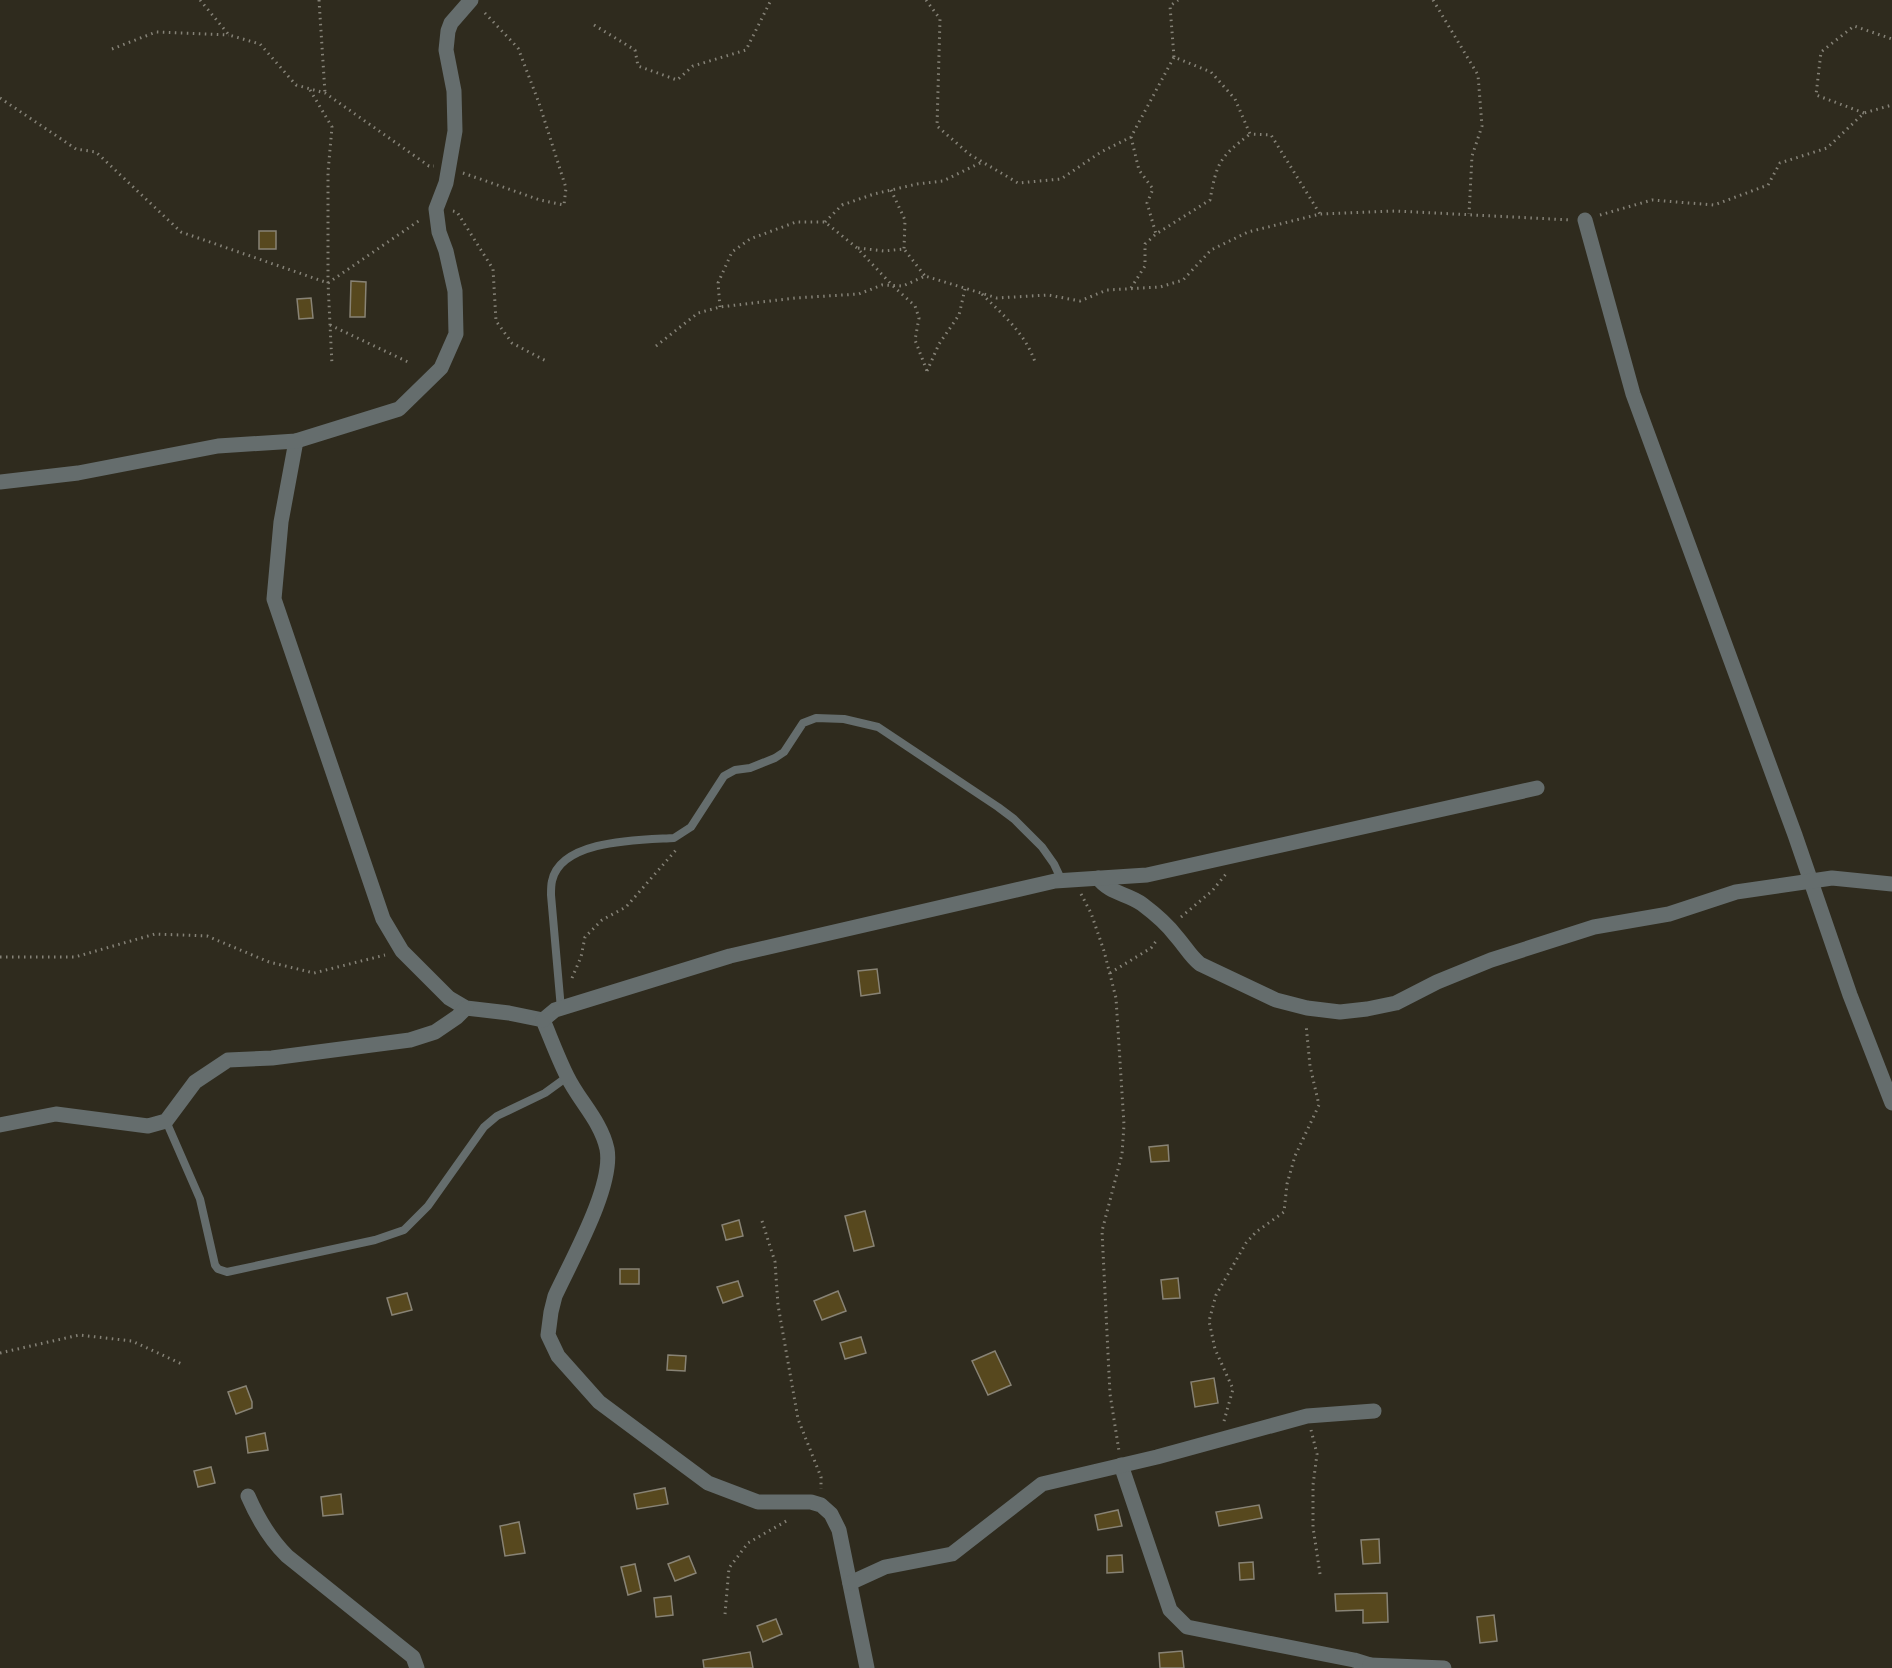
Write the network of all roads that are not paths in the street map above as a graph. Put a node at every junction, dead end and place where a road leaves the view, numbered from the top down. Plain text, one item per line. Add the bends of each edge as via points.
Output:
1 (475, 3) edge
2 (1584, 220) road end
3 (296, 441) junction
4 (0, 482) edge
5 (1537, 788) dead end
6 (1098, 878) junction
7 (1067, 880) junction
8 (1811, 880) junction
9 (1892, 884) edge
10 (466, 1008) junction
11 (561, 1009) junction
12 (543, 1020) junction
13 (567, 1077) junction
14 (1892, 1102) edge
15 (166, 1121) junction
16 (0, 1125) edge
17 (1374, 1411) dead end
18 (1122, 1465) junction
19 (248, 1496) dead end
20 (850, 1582) junction
21 (1370, 1666) edge
22 (417, 1668) edge
23 (867, 1668) edge
24 (1443, 1668) edge

1 - 3 street via 451,23 448,31 446,50 454,91 455,131 446,183 436,208 454,291 456,334 441,368 399,409
2 - 8 street via 1633,394
3 - 4 street via 218,446 78,473
3 - 10 street via 281,522 274,599 383,919 402,951 449,998
5 - 6 street via 1147,875
6 - 7 street
6 - 8 street via 1105,887 1139,902 1160,919 1200,964 1276,1000 1340,1012 1396,1004 1491,960 1594,927 1669,914 1736,892
7 - 11 street via 730,956
7 - 11 lane via 1014,819 878,727 844,719 816,718 803,723 784,752 775,758 724,776 682,834 674,838 605,843 570,857 559,867 552,879 551,895
8 - 9 street
8 - 14 street
10 - 12 street
10 - 15 street via 435,1032 410,1040 228,1060 195,1082
11 - 12 street
12 - 13 street
13 - 15 lane via 484,1127 428,1206 404,1230 375,1240 227,1272 215,1265 200,1199
13 - 20 street via 600,1128 607,1166 600,1197 555,1296 548,1335 558,1356 599,1402 708,1483 758,1502 821,1505 839,1530
15 - 16 street via 147,1126 57,1114
17 - 18 street via 1308,1416
18 - 20 street via 1041,1484 952,1554 885,1567
18 - 21 street via 1170,1611 1187,1628
19 - 22 street via 260,1523 277,1546 413,1657
20 - 23 street
21 - 24 street

